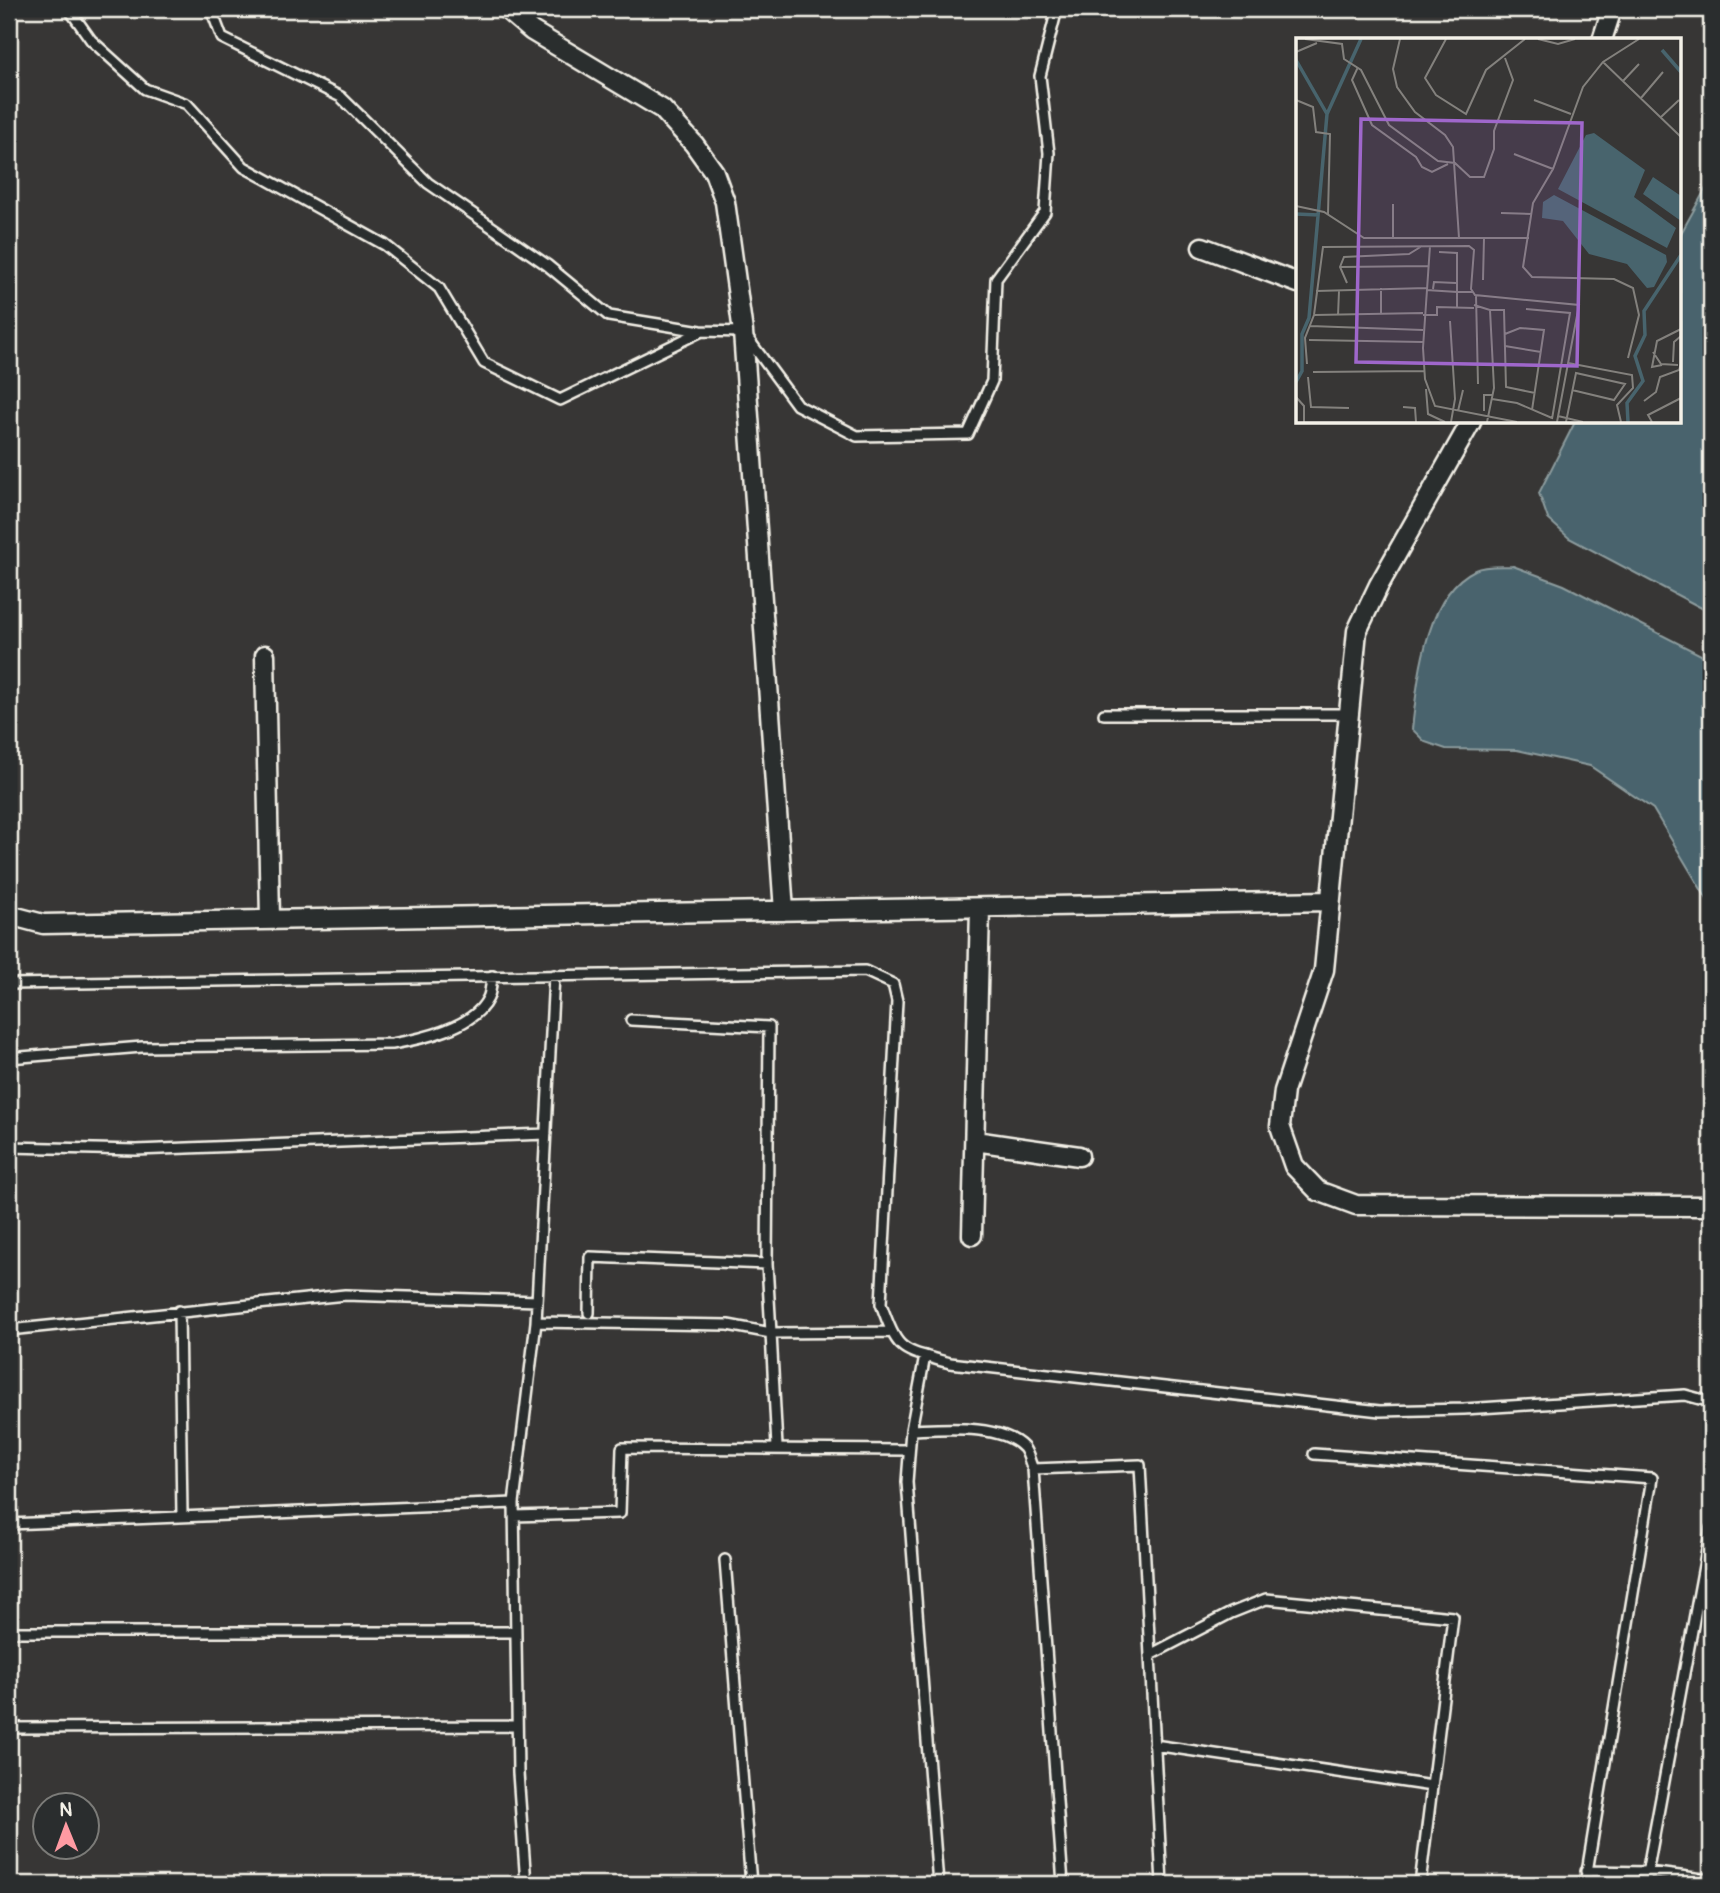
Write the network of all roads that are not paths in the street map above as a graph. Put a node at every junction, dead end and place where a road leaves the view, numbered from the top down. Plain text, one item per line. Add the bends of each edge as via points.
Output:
1 (69, 9) edge
2 (211, 9) edge
3 (506, 9) edge
4 (1057, 9) edge
5 (1612, 9) edge
6 (1603, 38) edge
7 (1202, 247) dead end
8 (1296, 282) edge
9 (701, 331) junction
10 (743, 331) junction
11 (1470, 424) edge
12 (265, 656) dead end
13 (1349, 714) junction
14 (1104, 715) dead end
15 (1330, 901) junction
16 (979, 908) junction
17 (784, 911) junction
18 (9, 915) edge
19 (270, 920) junction
20 (554, 975) junction
21 (492, 976) junction
22 (9, 984) edge
23 (631, 1020) dead end
24 (9, 1058) edge
25 (546, 1134) junction
26 (975, 1141) junction
27 (9, 1147) edge
28 (1079, 1156) dead end
29 (1711, 1206) edge
30 (972, 1235) dead end
31 (767, 1264) junction
32 (537, 1301) junction
33 (179, 1311) junction
34 (589, 1312) dead end
35 (536, 1322) junction
36 (9, 1330) edge
37 (891, 1332) junction
38 (771, 1333) junction
39 (925, 1356) junction
40 (1711, 1402) edge
41 (911, 1430) junction
42 (777, 1447) junction
43 (909, 1450) junction
44 (1314, 1454) dead end
45 (1033, 1469) junction
46 (514, 1503) junction
47 (182, 1515) junction
48 (514, 1516) junction
49 (9, 1524) edge
50 (1711, 1528) edge
51 (725, 1560) dead end
52 (9, 1632) edge
53 (516, 1632) junction
54 (1150, 1655) junction
55 (517, 1726) junction
56 (9, 1728) edge
57 (1154, 1745) junction
58 (1432, 1786) junction
59 (1586, 1871) junction
60 (1647, 1872) junction
61 (1711, 1880) edge
62 (526, 1884) edge
63 (751, 1884) edge
64 (938, 1884) edge
65 (1063, 1884) edge
66 (1162, 1884) edge
67 (1420, 1884) edge
68 (1585, 1884) edge
69 (1645, 1884) edge

1 - 9 lane via 92,40 145,89 187,104 244,167 385,245 439,288 484,363 561,400
2 - 9 lane via 222,38 341,96 428,184 547,265 609,316
3 - 10 street via 532,31 662,109 694,144 714,172 725,202
4 - 10 lane via 1040,76 1049,153 1045,212 996,279 992,381 968,434 856,436 797,405
5 - 6 street
7 - 8 street
9 - 10 lane
10 - 17 street
11 - 13 street via 1357,631
12 - 19 street
13 - 14 lane
13 - 15 street
15 - 16 street
15 - 29 street via 1324,970 1284,1091 1280,1126 1294,1166 1318,1191 1356,1205
16 - 17 street
16 - 26 street
17 - 19 street
18 - 19 street via 43,924
20 - 21 lane
20 - 25 lane
20 - 37 lane via 865,971 893,984 897,1001 881,1304
21 - 22 lane
21 - 24 lane via 488,999 453,1028 392,1044 142,1046
23 - 31 lane via 769,1027
25 - 27 lane via 136,1150
25 - 32 lane
26 - 28 street
26 - 30 street
31 - 34 lane via 590,1257
31 - 38 lane
32 - 33 lane via 345,1295
32 - 35 lane
33 - 36 lane
33 - 47 lane
35 - 38 lane via 728,1325
35 - 46 lane
37 - 38 lane
37 - 39 lane via 894,1341
38 - 42 lane
39 - 40 lane via 950,1363 1380,1411 1685,1395
39 - 41 lane
41 - 43 lane
41 - 45 lane via 962,1428 1001,1435 1024,1448
42 - 43 lane
42 - 48 lane via 622,1448 620,1513
43 - 64 lane via 907,1482
44 - 59 lane via 1652,1478
45 - 54 lane via 1140,1465
45 - 65 lane
46 - 47 lane
46 - 48 lane
47 - 49 lane
48 - 53 lane
50 - 60 lane
51 - 63 lane
52 - 53 lane
53 - 55 lane
54 - 57 lane
54 - 58 lane via 1266,1600 1453,1617
55 - 56 lane
55 - 62 lane
57 - 58 lane
57 - 66 lane
58 - 67 lane
59 - 60 lane
59 - 68 lane
60 - 61 lane
60 - 69 lane

